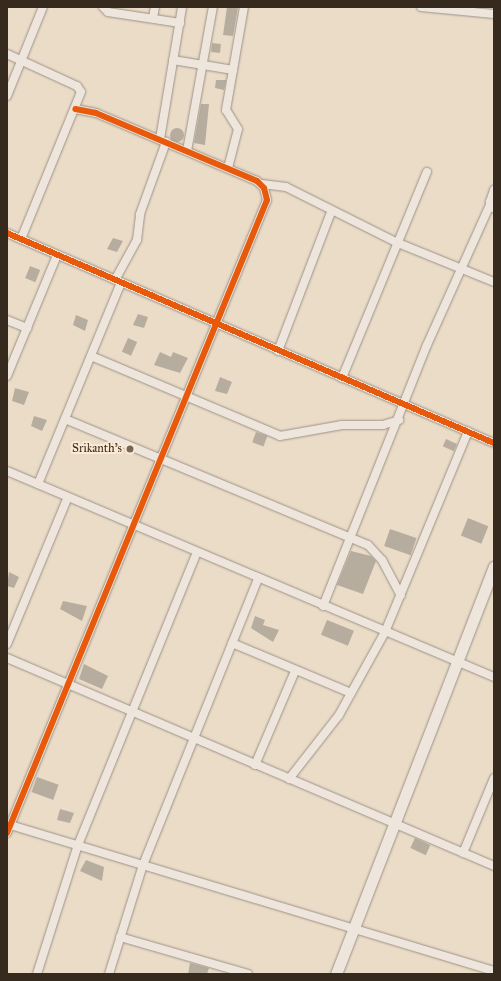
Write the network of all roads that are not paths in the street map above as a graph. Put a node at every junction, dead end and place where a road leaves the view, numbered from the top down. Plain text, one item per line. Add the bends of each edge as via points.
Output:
1 (43, 7) edge
2 (103, 7) edge
3 (155, 7) edge
4 (182, 7) edge
5 (213, 7) edge
6 (244, 7) edge
7 (421, 7) edge
8 (124, 11) edge
9 (494, 14) edge
10 (153, 18) junction
11 (180, 23) junction
12 (7, 54) edge
13 (22, 60) junction
14 (173, 60) junction
15 (204, 65) junction
16 (233, 70) junction
17 (7, 96) edge
18 (75, 109) junction
19 (163, 141) junction
20 (187, 151) junction
21 (228, 168) junction
22 (427, 172) dead end
23 (262, 184) junction
24 (494, 190) edge
25 (492, 207) edge
26 (331, 212) junction
27 (7, 233) edge
28 (21, 240) junction
29 (398, 243) junction
30 (57, 255) junction
31 (459, 268) junction
32 (118, 281) junction
33 (494, 282) edge
34 (7, 320) edge
35 (216, 324) junction
36 (27, 328) junction
37 (278, 351) junction
38 (91, 356) junction
39 (7, 376) edge
40 (342, 378) junction
41 (185, 396) junction
42 (405, 405) junction
43 (65, 419) junction
44 (399, 420) junction
45 (468, 432) junction
46 (494, 443) edge
47 (159, 459) junction
48 (7, 471) edge
49 (38, 484) junction
50 (68, 497) junction
51 (131, 524) junction
52 (351, 537) junction
53 (197, 552) junction
54 (494, 567) edge
55 (258, 579) junction
56 (400, 595) junction
57 (323, 606) junction
58 (385, 632) junction
59 (232, 643) junction
60 (7, 644) edge
61 (7, 658) edge
62 (457, 661) junction
63 (295, 671) junction
64 (494, 677) edge
65 (66, 683) junction
66 (351, 693) junction
67 (130, 710) junction
68 (193, 738) junction
69 (255, 765) junction
70 (494, 778) edge
71 (289, 779) junction
72 (392, 823) junction
73 (8, 827) edge
74 (78, 845) junction
75 (463, 853) junction
76 (143, 865) junction
77 (494, 866) edge
78 (351, 928) junction
79 (120, 937) junction
80 (494, 970) edge
81 (37, 974) edge
82 (109, 974) edge
83 (248, 974) edge
84 (336, 974) edge

1 - 13 street
2 - 8 street
3 - 10 street
4 - 11 street
5 - 15 street
6 - 16 street
7 - 9 street
8 - 10 street
10 - 11 street
11 - 14 street
12 - 13 street
13 - 17 street
13 - 18 street via 80,89
14 - 15 street
14 - 19 street
15 - 16 street
15 - 20 street
16 - 21 street via 225,114 237,123 238,129
18 - 19 street via 96,113
18 - 28 street
19 - 20 street
19 - 32 street via 140,214 137,240
20 - 21 street
21 - 23 street
22 - 29 street
23 - 26 street via 281,185
23 - 35 street via 266,204
24 - 25 street
25 - 31 street
26 - 29 street
26 - 37 street
27 - 28 street
28 - 30 street
29 - 31 street
29 - 40 street
30 - 32 street
30 - 36 street
31 - 33 street
31 - 42 street
32 - 35 street
32 - 38 street
34 - 36 street
35 - 37 street
35 - 41 street
36 - 39 street
37 - 40 street
38 - 41 street
38 - 43 street
40 - 42 street
41 - 44 street via 285,436 342,426 383,425
41 - 47 street
42 - 44 street
42 - 45 street
43 - 47 street
43 - 49 street
44 - 52 street
45 - 46 street
45 - 56 street
47 - 51 street
47 - 52 street via 294,517
48 - 49 street
49 - 50 street
50 - 51 street
50 - 60 street
51 - 53 street
51 - 65 street
52 - 56 street via 379,555
52 - 57 street
53 - 55 street
53 - 67 street
54 - 62 main road
55 - 57 street
55 - 59 street
56 - 58 street
57 - 58 street
58 - 62 street
58 - 66 street
59 - 63 street
59 - 68 street
61 - 65 street
62 - 64 street
62 - 72 main road
63 - 66 street
63 - 69 street
65 - 67 street
65 - 73 street
66 - 71 street via 336,720
67 - 68 street
67 - 74 street
68 - 69 street
68 - 76 street
69 - 71 street
70 - 75 street
71 - 72 street
72 - 75 street
72 - 78 main road
73 - 74 street
74 - 76 street
74 - 81 street
75 - 77 street
76 - 78 street
76 - 79 street
78 - 80 street
78 - 84 main road
79 - 82 street
79 - 83 street

